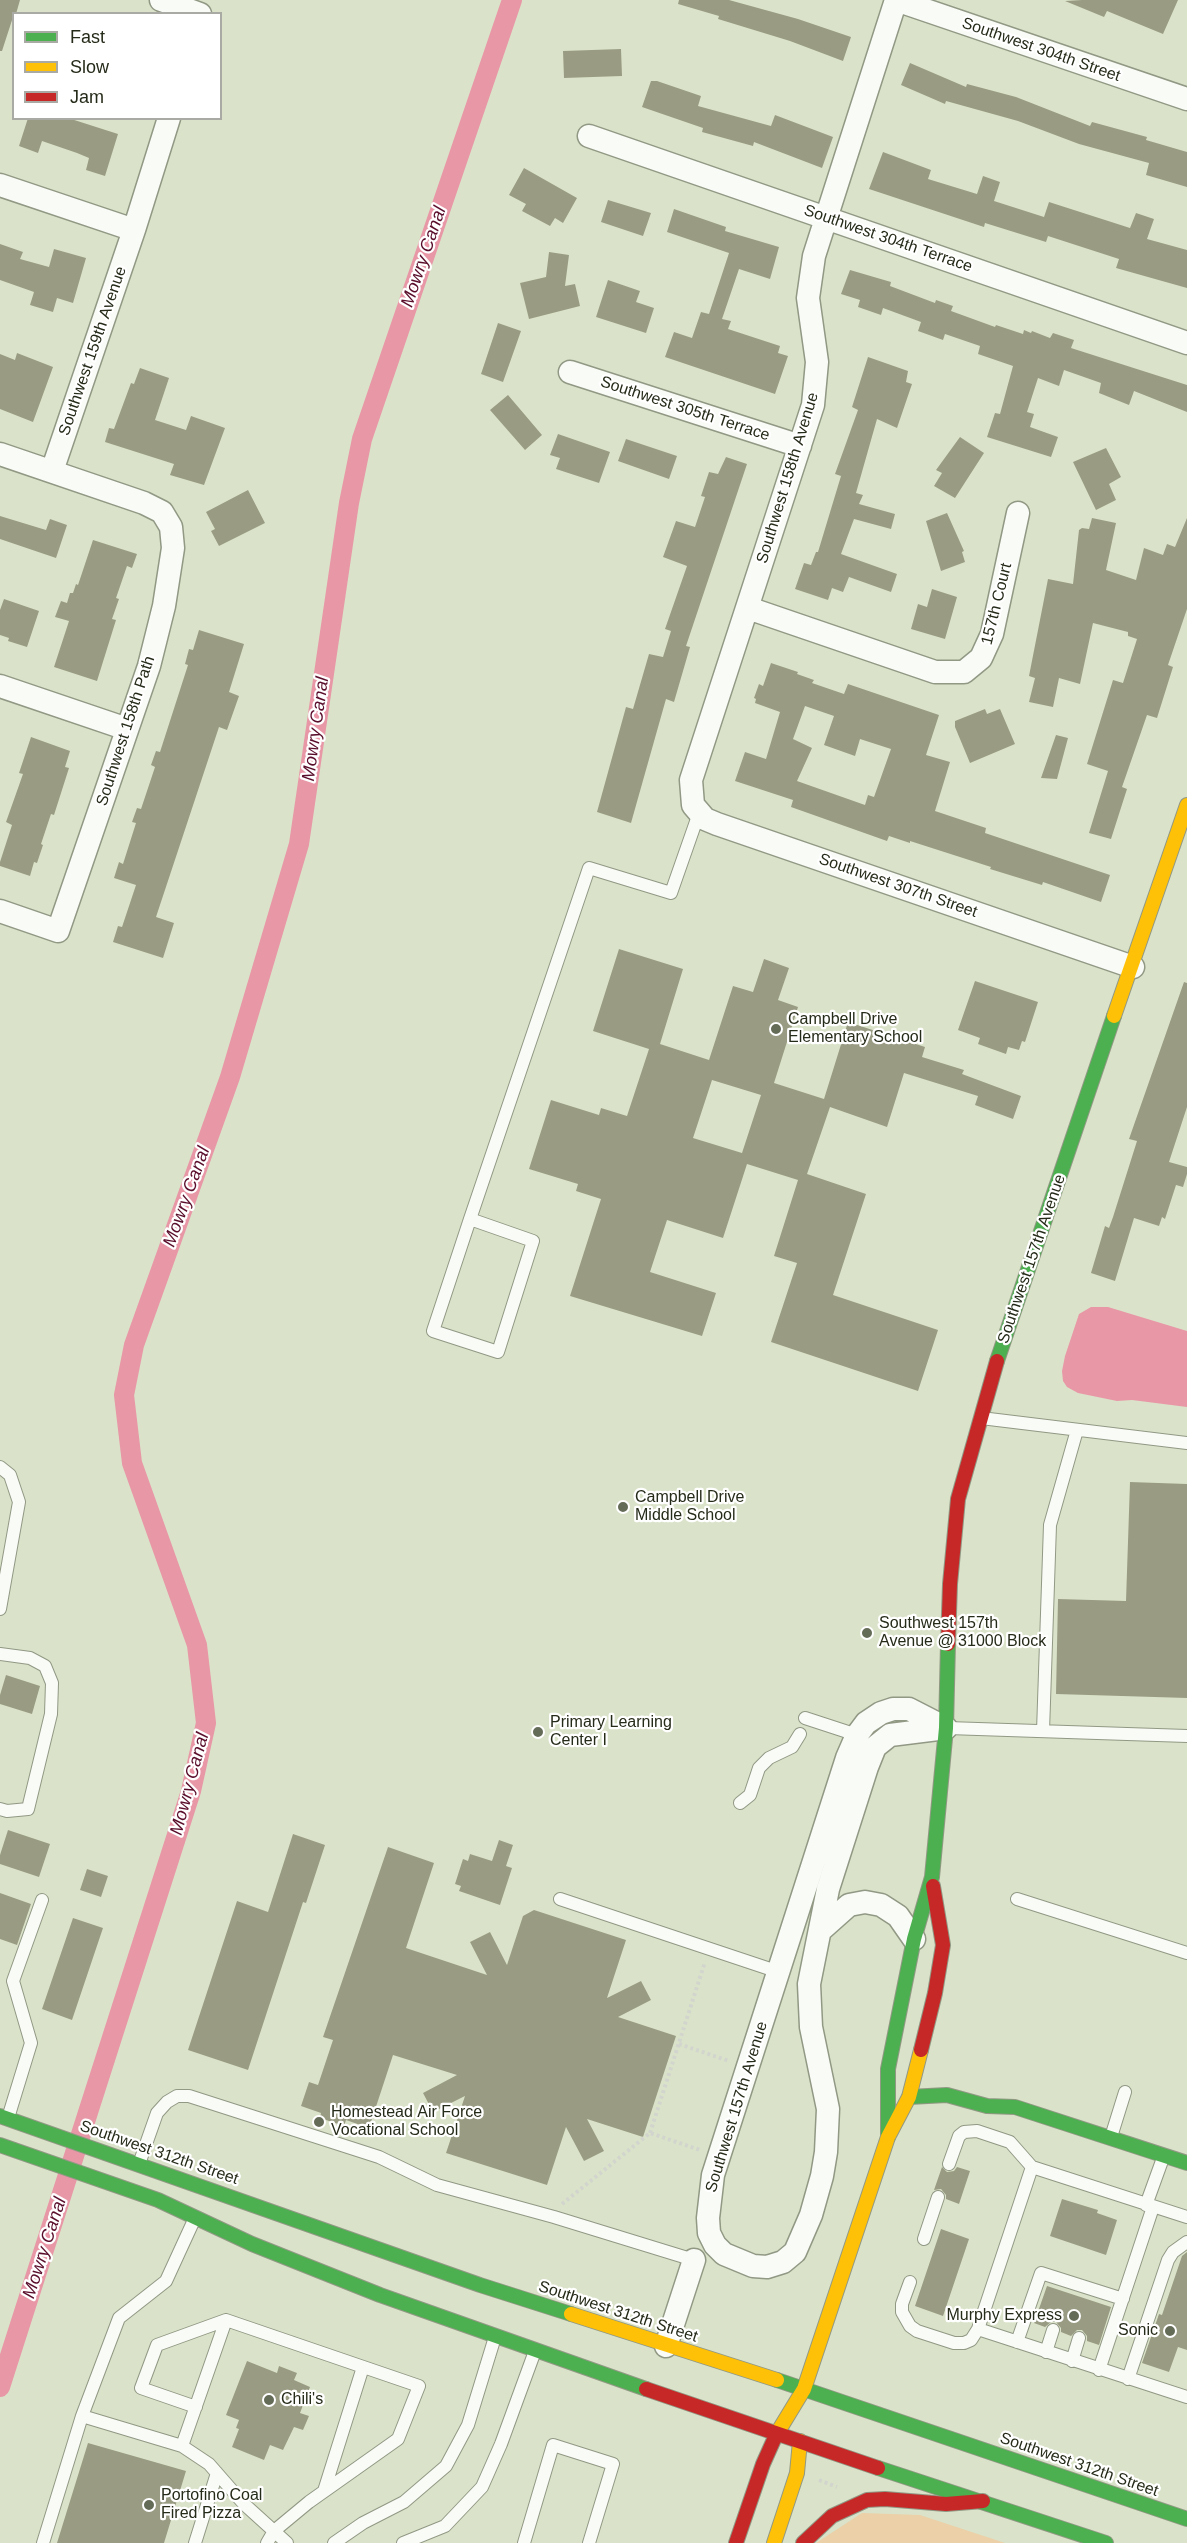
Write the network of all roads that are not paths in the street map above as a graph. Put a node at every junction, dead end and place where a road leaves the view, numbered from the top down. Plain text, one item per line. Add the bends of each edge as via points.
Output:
1 (161, 0) edge
2 (896, 0) edge
3 (195, 12) edge
4 (1187, 99) edge
5 (168, 120) edge
6 (589, 136) dead end
7 (0, 185) edge
8 (824, 218) junction
9 (134, 230) junction
10 (1187, 343) edge
11 (570, 372) dead end
12 (800, 446) junction
13 (0, 454) edge
14 (52, 471) junction
15 (1018, 513) dead end
16 (748, 608) junction
17 (0, 686) edge
18 (127, 729) junction
19 (1187, 805) edge
20 (699, 813) junction
21 (0, 911) edge
22 (1133, 967) junction
23 (470, 1219) junction
24 (980, 1418) junction
25 (1077, 1430) junction
26 (1187, 1443) edge
27 (0, 1467) edge
28 (0, 1609) edge
29 (0, 1654) edge
30 (805, 1718) dead end
31 (946, 1728) junction
32 (1043, 1731) junction
33 (800, 1734) dead end
34 (857, 1735) junction
35 (1187, 1736) edge
36 (740, 1803) dead end
37 (0, 1809) edge
38 (932, 1877) junction
39 (560, 1899) dead end
40 (1017, 1899) dead end
41 (42, 1900) dead end
42 (822, 1929) junction
43 (914, 1939) junction
44 (1187, 1953) edge
45 (779, 1972) junction
46 (0, 1976) edge
47 (13, 1981) junction
48 (989, 2091) dead end
49 (1125, 2092) dead end
50 (909, 2097) junction
51 (1015, 2107) junction
52 (3, 2131) edge
53 (888, 2137) junction
54 (1111, 2138) junction
55 (1163, 2155) junction
56 (1187, 2163) edge
57 (139, 2164) junction
58 (949, 2164) dead end
59 (1032, 2167) junction
60 (938, 2197) dead end
61 (201, 2203) junction
62 (1150, 2206) junction
63 (1187, 2217) edge
64 (924, 2239) dead end
65 (1187, 2242) edge
66 (694, 2260) joint
67 (910, 2282) dead end
68 (1123, 2299) junction
69 (226, 2320) junction
70 (978, 2329) junction
71 (1053, 2330) dead end
72 (495, 2336) junction
73 (1079, 2338) dead end
74 (1017, 2342) junction
75 (666, 2346) junction
76 (535, 2350) junction
77 (641, 2352) dead end
78 (1046, 2352) junction
79 (594, 2358) dead end
80 (1072, 2361) junction
81 (575, 2364) junction
82 (363, 2367) junction
83 (1099, 2370) junction
84 (1128, 2379) junction
85 (804, 2389) junction
86 (1187, 2397) edge
87 (196, 2407) junction
88 (82, 2416) junction
89 (801, 2431) junction
90 (776, 2434) junction
91 (182, 2446) junction
92 (217, 2473) junction
93 (324, 2491) junction
94 (983, 2501) junction
95 (1187, 2519) edge
96 (274, 2531) junction
97 (43, 2543) edge
98 (195, 2543) edge
99 (267, 2543) edge
100 (287, 2543) edge
101 (334, 2543) edge
102 (403, 2543) edge
103 (524, 2543) edge
104 (589, 2543) edge
105 (736, 2543) edge
106 (774, 2543) edge
107 (803, 2543) edge
108 (1106, 2543) edge

1 - 3 street
2 - 4 street, Southwest 304th Street
2 - 8 street, Southwest 158th Avenue
5 - 9 street, Southwest 159th Avenue
6 - 8 street, Southwest 304th Terrace
7 - 9 street
8 - 10 street, Southwest 304th Terrace
8 - 12 street, Southwest 158th Avenue via 808,298 817,384
9 - 14 street, Southwest 159th Avenue
11 - 12 street, Southwest 305th Terrace
12 - 16 street, Southwest 158th Avenue
13 - 14 street
14 - 18 street, Southwest 158th Path via 144,503 162,512 171,527 173,548 164,606
15 - 16 street, 157th Court via 992,634 981,658 964,672 935,672
16 - 20 street, Southwest 158th Avenue via 692,780 691,799
17 - 18 street
18 - 21 street, Southwest 158th Path via 58,931
19 - 22 main road, Southwest 157th Avenue
20 - 22 street, Southwest 307th Street via 717,824
20 - 23 lane via 671,892 589,868
22 - 24 main road, Southwest 157th Avenue
23 - 23 lane via 433,1331 498,1352 533,1240
24 - 25 lane
24 - 31 main road, Southwest 157th Avenue via 958,1499 950,1584
25 - 26 lane
25 - 32 lane via 1050,1525
27 - 28 lane via 10,1475 19,1502
29 - 37 lane via 30,1658 45,1666 52,1683 51,1714 28,1809
30 - 34 lane
31 - 32 lane
31 - 34 street, Southwest 157th Avenue via 909,1709 894,1709 880,1713
31 - 38 main road, Southwest 157th Avenue
31 - 42 street, Southwest 157th Avenue via 898,1733 875,1747 828,1889
32 - 35 lane
33 - 36 lane via 792,1747 769,1758 759,1768 750,1795
34 - 45 street, Southwest 157th Avenue
38 - 43 main road, Southwest 157th Avenue
38 - 50 main road, Southwest 157th Avenue via 943,1946 924,2059
39 - 45 lane
40 - 44 lane
41 - 47 lane
42 - 43 street via 849,1905 865,1902 881,1905 898,1916
42 - 45 street, Southwest 157th Avenue via 811,1969 809,2002 828,2109 826,2152 803,2238 783,2262 768,2267 753,2266 724,2254 715,2245 708,2218 713,2175
43 - 53 main road, Southwest 157th Avenue via 888,2069
46 - 47 lane
47 - 52 lane via 32,2043
48 - 51 main road
49 - 54 lane
50 - 51 main road via 947,2095 987,2106
50 - 53 main road, Southwest 157th Avenue
51 - 54 main road
52 - 57 main road, Southwest 312th Street via 41,2130
52 - 61 main road, Southwest 312th Street via 34,2157 158,2200
53 - 85 main road, Southwest 157th Avenue
54 - 55 main road
55 - 56 main road
55 - 62 lane
57 - 61 main road, Southwest 312th Street
57 - 66 lane via 157,2113 177,2096 189,2096 379,2157 437,2185
58 - 59 lane via 959,2136 970,2131 1010,2142
59 - 62 lane
59 - 70 lane
60 - 64 lane
61 - 72 main road, Southwest 312th Street via 380,2295
61 - 75 main road, Southwest 312th Street via 480,2285
61 - 88 lane via 166,2281 119,2318
62 - 63 lane
62 - 68 lane
65 - 84 lane via 1168,2260
66 - 75 street
67 - 70 lane via 902,2312 917,2331 964,2343
68 - 74 lane via 1067,2287 1041,2272
68 - 83 lane
69 - 82 lane
69 - 87 lane
69 - 87 lane via 157,2345 141,2388
70 - 74 lane
71 - 78 lane
72 - 76 main road, Southwest 312th Street
72 - 101 lane via 468,2425 446,2466 404,2502
73 - 80 lane
74 - 78 lane
75 - 77 main road
75 - 85 main road, Southwest 312th Street
76 - 81 main road, Southwest 312th Street
76 - 102 lane via 482,2487 445,2526
78 - 80 lane
79 - 81 main road
80 - 83 lane
81 - 90 main road, Southwest 312th Street
82 - 93 lane
82 - 93 lane via 419,2386 398,2439
83 - 84 lane
84 - 86 lane
85 - 89 main road, Southwest 157th Avenue
85 - 90 main road, Southwest 157th Avenue
85 - 95 main road, Southwest 312th Street
87 - 91 lane
88 - 91 lane
88 - 97 lane
89 - 90 main road, Southwest 312th Street
89 - 94 main road, Southwest 312th Street
89 - 106 main road, Southwest 157th Avenue via 797,2474
90 - 105 main road, Southwest 157th Avenue
91 - 92 lane
92 - 96 lane
92 - 98 lane
93 - 96 lane
94 - 107 main road via 946,2504 867,2500 831,2516
94 - 108 main road, Southwest 312th Street
96 - 99 lane
96 - 100 lane
103 - 104 lane via 552,2445 614,2464

